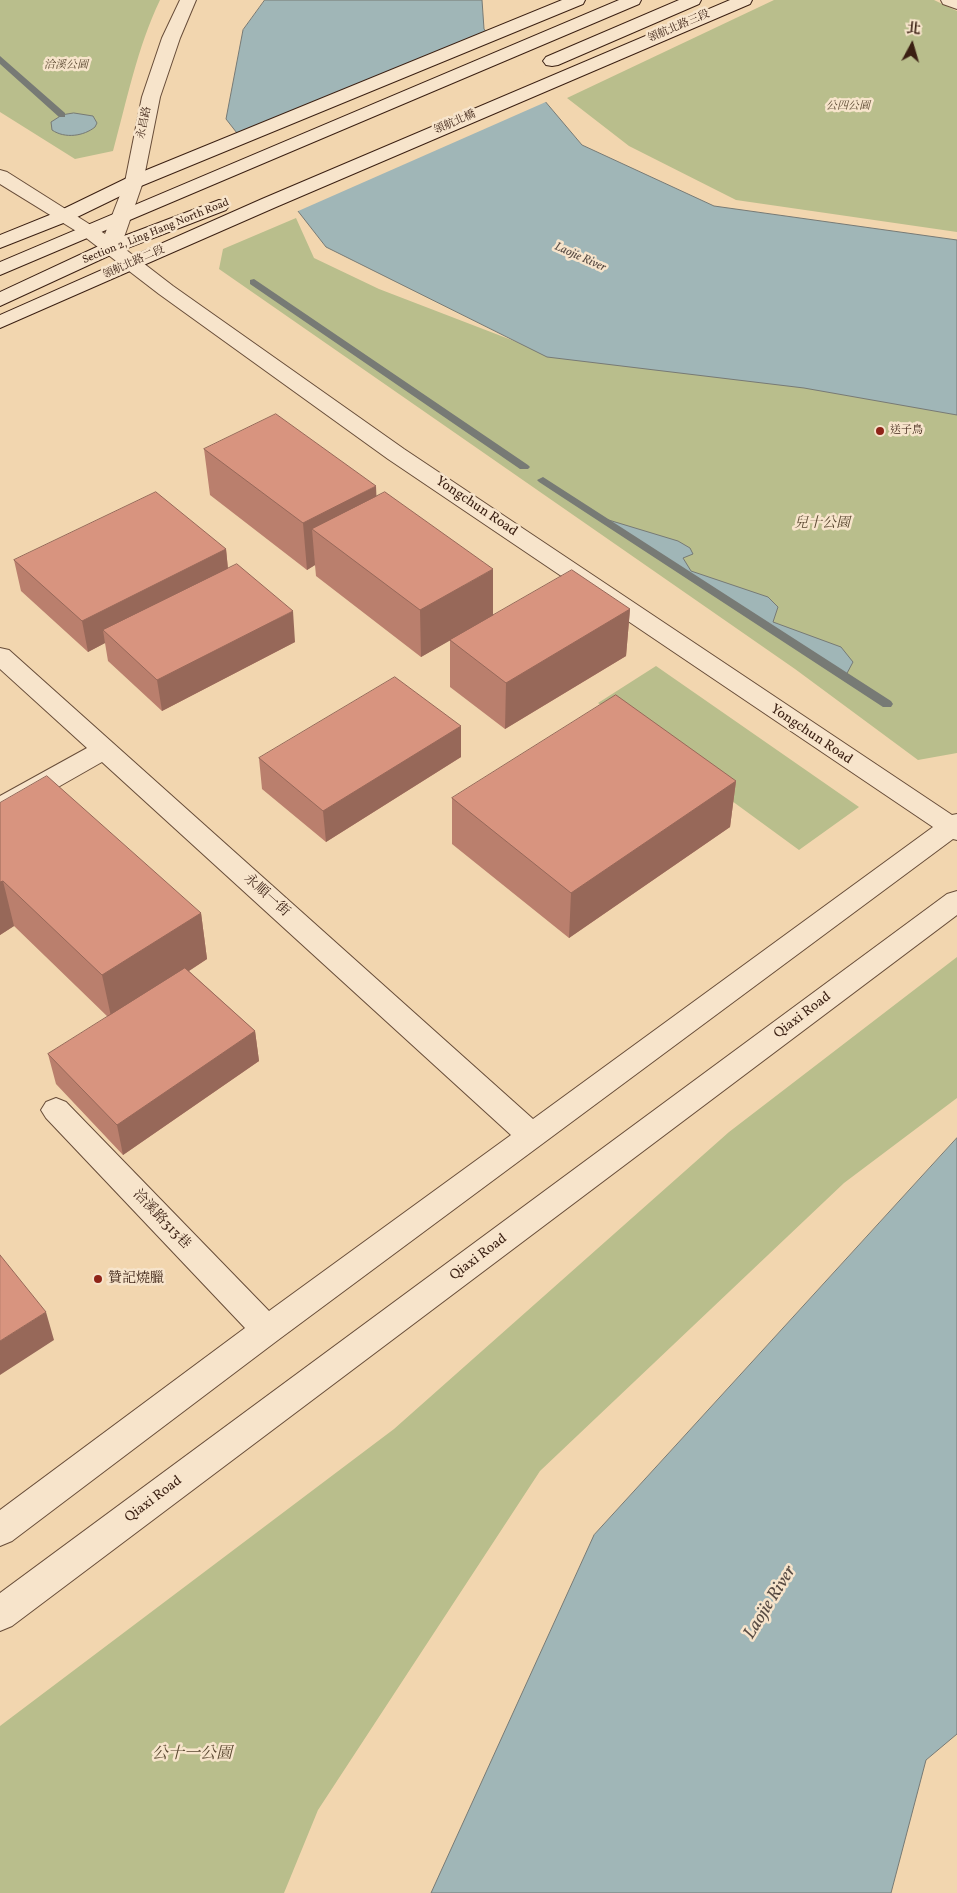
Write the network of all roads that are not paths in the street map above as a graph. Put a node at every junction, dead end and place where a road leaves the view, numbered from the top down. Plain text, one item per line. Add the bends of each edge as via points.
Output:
1 (188, 0) edge
2 (577, 0) edge
3 (633, 0) edge
4 (693, 0) edge
5 (744, 0) edge
6 (949, 0) edge
7 (957, 4) edge
8 (641, 43) joint
9 (540, 66) dead end
10 (367, 143) dead end
11 (0, 176) edge
12 (134, 182) junction
13 (263, 197) junction
14 (64, 216) junction
15 (120, 218) junction
16 (88, 230) junction
17 (0, 242) edge
18 (110, 248) junction
19 (132, 264) junction
20 (0, 269) edge
21 (0, 300) edge
22 (0, 322) edge
23 (0, 656) edge
24 (104, 750) junction
25 (0, 808) edge
26 (955, 828) edge
27 (957, 901) edge
28 (56, 1110) dead end
29 (532, 1136) junction
30 (267, 1330) junction
31 (0, 1530) edge
32 (0, 1614) edge

1 - 12 street, 永昌路 via 151,97
2 - 12 street
3 - 15 street, Section 2, Ling Hang North Road
4 - 9 street
5 - 8 street, 領航北路三段
6 - 7 street
8 - 13 street, 領航北橋
10 - 13 street
11 - 14 street, Yongchun Road
12 - 14 street
12 - 15 street, 永昌路
13 - 18 street, Section 2, Ling Hang North Road
13 - 19 street, 領航北路二段
14 - 16 street, Yongchun Road
14 - 17 street
15 - 16 street, Section 2, Ling Hang North Road
15 - 18 street, 永昌路
16 - 18 street, Yongchun Road
16 - 20 street, Section 2, Ling Hang North Road
18 - 19 street, Yongchun Road
18 - 21 street, Section 2, Ling Hang North Road
19 - 22 street, 領航北路二段
19 - 26 street, Yongchun Road via 396,454
23 - 24 street, 永順一街
24 - 25 street
24 - 29 street, 永順一街
26 - 29 street
27 - 32 street, Qiaxi Road
28 - 30 street, 洽溪路313巷
29 - 30 street
30 - 31 street

